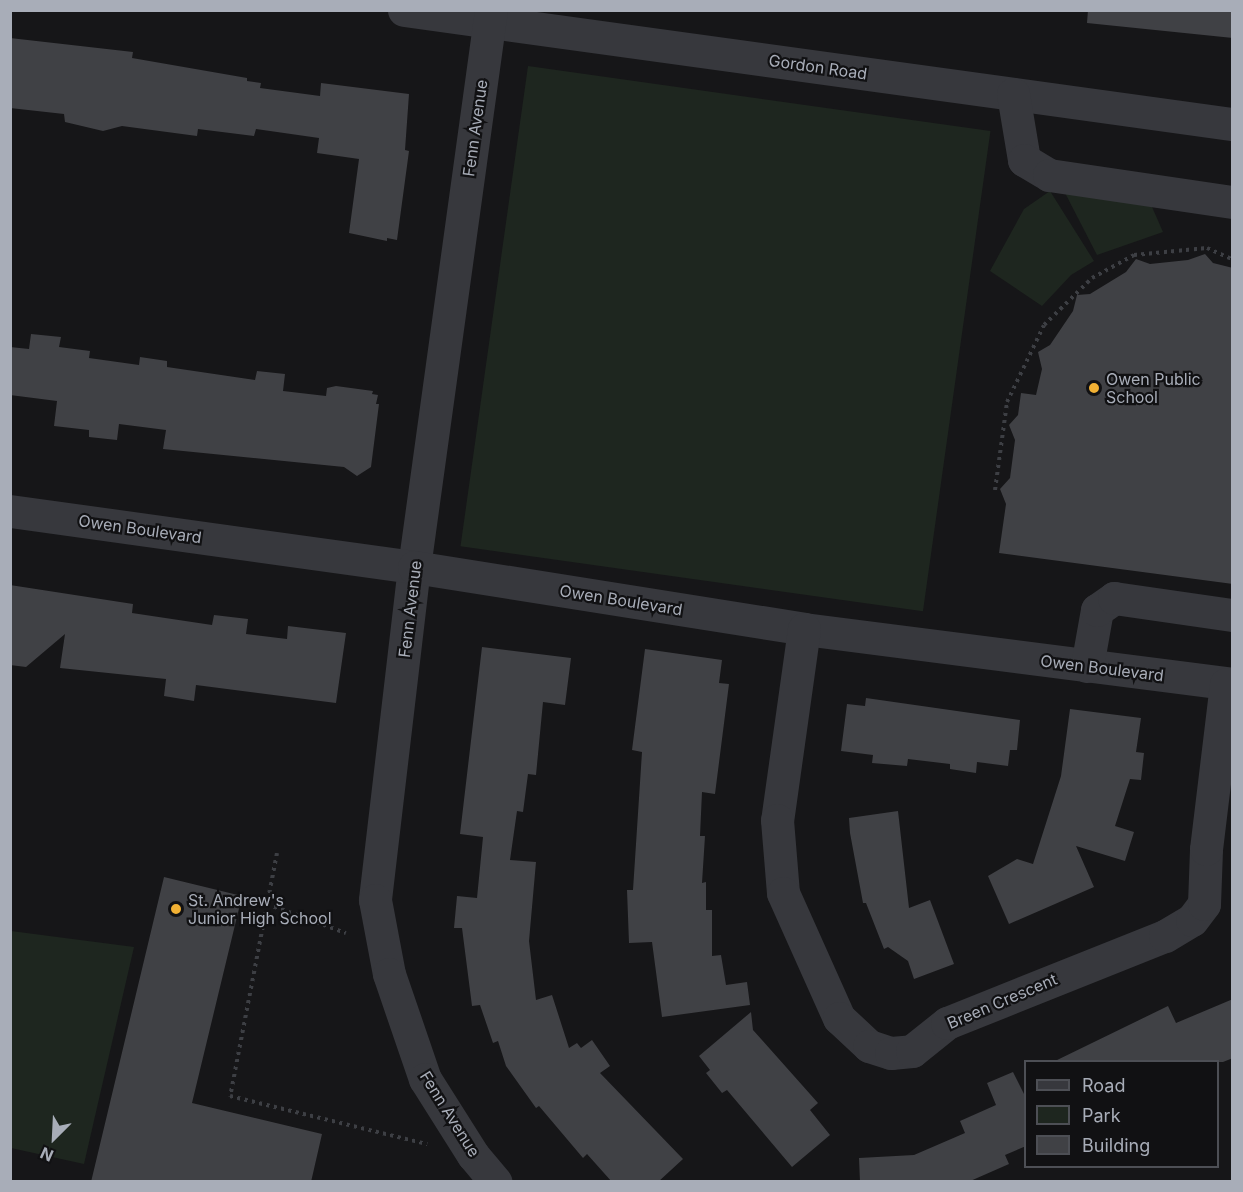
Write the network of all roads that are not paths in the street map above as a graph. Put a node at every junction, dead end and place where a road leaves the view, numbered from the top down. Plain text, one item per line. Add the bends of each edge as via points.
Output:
1 (404, 10) edge
2 (490, 16) edge
3 (1013, 94) junction
4 (1233, 124) edge
5 (1233, 202) edge
6 (10, 511) edge
7 (414, 567) junction
8 (1233, 615) edge
9 (804, 629) junction
10 (1087, 666) junction
11 (1229, 684) edge
12 (496, 1182) edge

1 - 2 street, Gordon Road
2 - 3 street, Gordon Road
2 - 7 street, Fenn Avenue
3 - 4 street, Gordon Road
3 - 5 street via 1024,160 1049,175
6 - 7 street, Owen Boulevard
7 - 9 street, Owen Boulevard
7 - 12 street, Fenn Avenue via 375,900 394,992 424,1079 473,1155
8 - 10 street via 1114,598 1097,610
9 - 10 street, Owen Boulevard
9 - 11 street, Breen Crescent via 777,820 783,893 839,1018 869,1046 891,1053 912,1051 947,1023 1165,936 1192,920 1204,904 1206,849
10 - 11 street, Owen Boulevard

